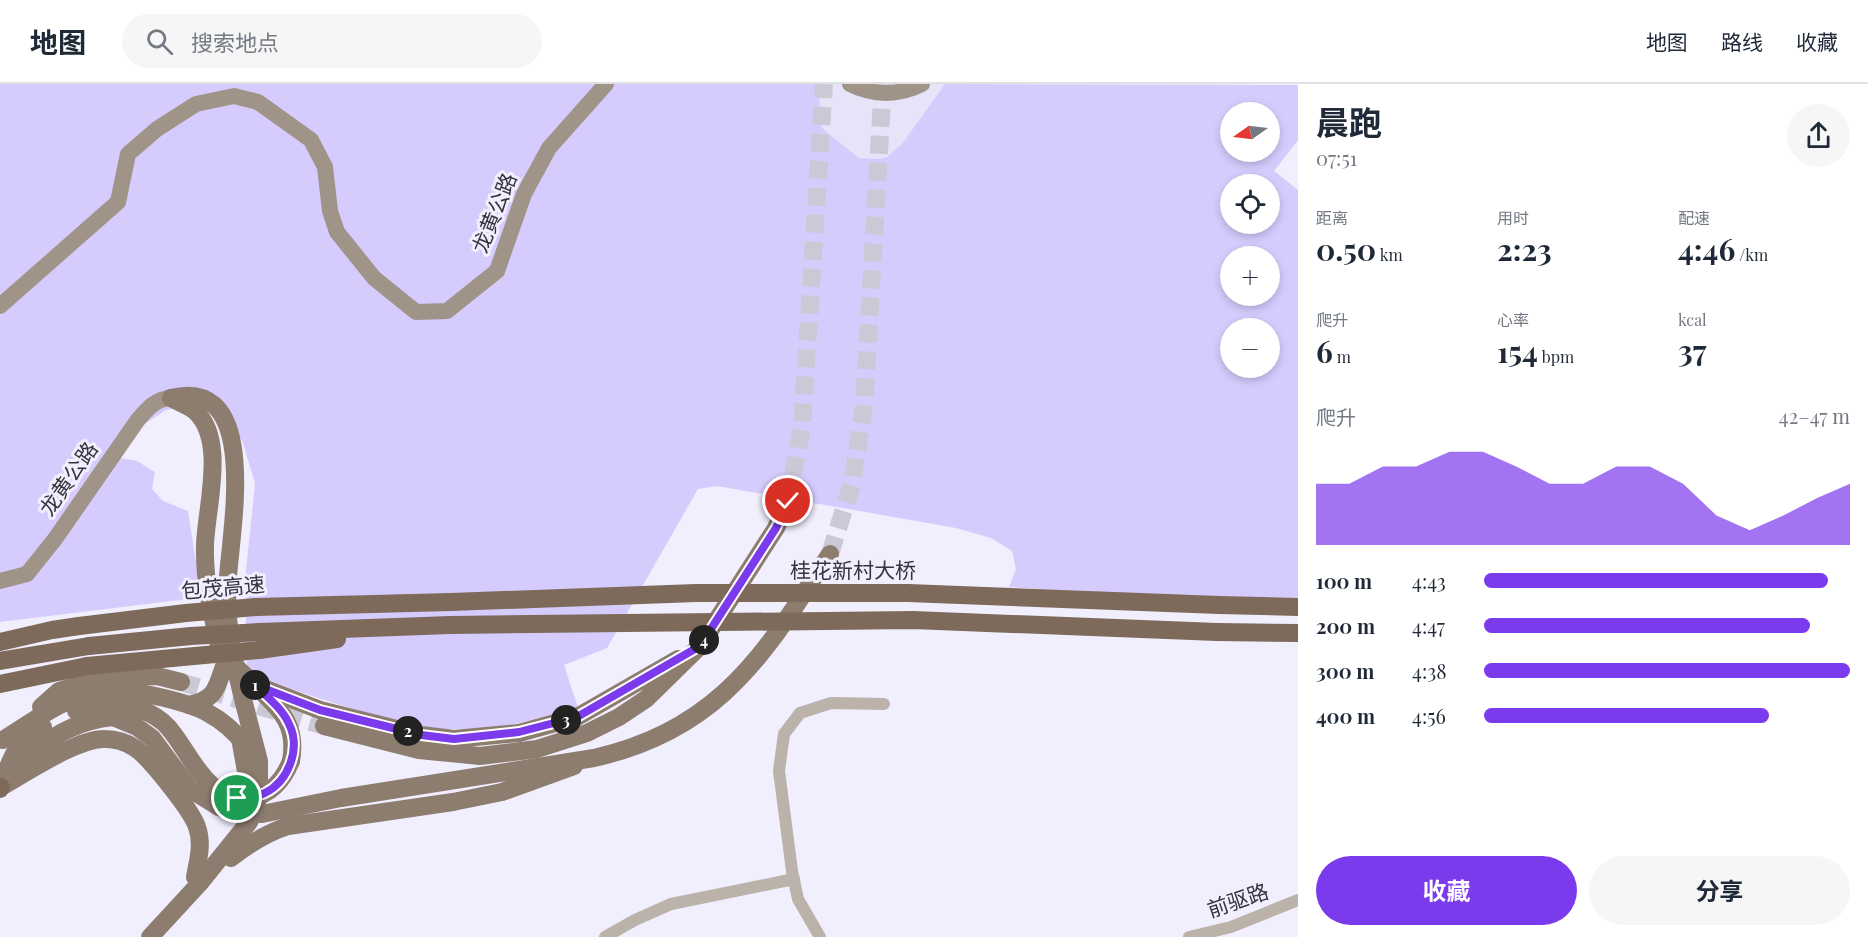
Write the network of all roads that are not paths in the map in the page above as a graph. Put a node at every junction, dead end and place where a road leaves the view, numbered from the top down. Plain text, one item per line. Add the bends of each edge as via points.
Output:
1 (606, 84) edge
2 (850, 84) edge
3 (922, 84) edge
4 (0, 306) edge
5 (171, 398) junction
6 (788, 501) tunnel mouth
7 (206, 529) junction
8 (830, 554) tunnel mouth
9 (0, 580) edge
10 (228, 599) junction
11 (451, 602) joint
12 (1298, 607) edge
13 (395, 628) junction
14 (52, 630) junction
15 (1298, 633) edge
16 (0, 636) edge
17 (0, 642) edge
18 (700, 646) junction
19 (0, 661) edge
20 (230, 667) junction
21 (181, 682) tunnel mouth
22 (0, 684) edge
23 (255, 685) junction
24 (884, 704) dead end
25 (189, 705) junction
26 (324, 726) tunnel mouth
27 (241, 739) junction
28 (2, 742) edge
29 (594, 758) junction
30 (259, 761) junction
31 (0, 788) edge
32 (794, 879) junction
33 (197, 881) junction
34 (1298, 900) edge
35 (139, 937) edge
36 (150, 937) edge
37 (605, 937) edge
38 (820, 937) edge
39 (1189, 937) edge

1 - 4 main road, 龙黄公路 via 549,148 524,194 496,271 447,311 416,312 374,278 338,232 330,211 325,167 311,140 258,102 234,96 196,104 128,154 118,202
2 - 3 main road via 863,91 892,93 906,92
5 - 7 main road via 195,412 210,440 213,462
5 - 9 main road, 龙黄公路 via 149,406 27,574
5 - 10 main road via 197,396 210,401 220,409 227,425 236,490
6 - 18 main road, bridge via 776,528
7 - 10 main road via 213,517 221,517
7 - 20 main road via 208,596
8 - 29 main road, bridge via 794,610 724,694 666,734
10 - 20 main road
11 - 12 highway, 桂花新村大桥, bridge via 696,593 896,593
11 - 14 highway, 包茂高速, bridge via 256,607
13 - 15 highway, bridge via 913,620
13 - 19 highway, bridge via 191,636 89,646
13 - 22 highway, bridge via 259,650 87,666
14 - 16 highway
14 - 17 highway, 包茂高速
18 - 23 main road via 577,717 490,736 454,739 421,735 320,710
18 - 26 main road via 646,699 619,717 587,733 537,749 480,756 447,754
20 - 23 main road
20 - 25 main road via 205,701
20 - 27 main road
20 - 30 main road
21 - 28 main road via 157,676 84,682 59,691
23 - 31 main road, bridge via 289,724 294,746 285,776 256,796 237,798 215,788 157,717 114,703 60,717 28,737 10,758
24 - 32 street via 831,704 800,713 784,734 778,771
25 - 27 main road via 208,713
25 - 28 main road via 128,691 101,691 55,707
27 - 30 main road
27 - 33 main road via 247,777 244,806
29 - 31 main road, bridge via 262,814 237,813 190,789 152,738 113,717 83,722 50,738 30,753
29 - 33 main road, bridge via 502,792 288,826 248,844
30 - 33 main road via 259,793 252,815 240,835
31 - 33 main road via 69,748 103,738 123,741 138,749 184,803 197,826
32 - 37 street via 671,904
32 - 38 street via 798,899
33 - 35 main road
33 - 36 main road
34 - 39 street, 前驱路 via 1231,927

